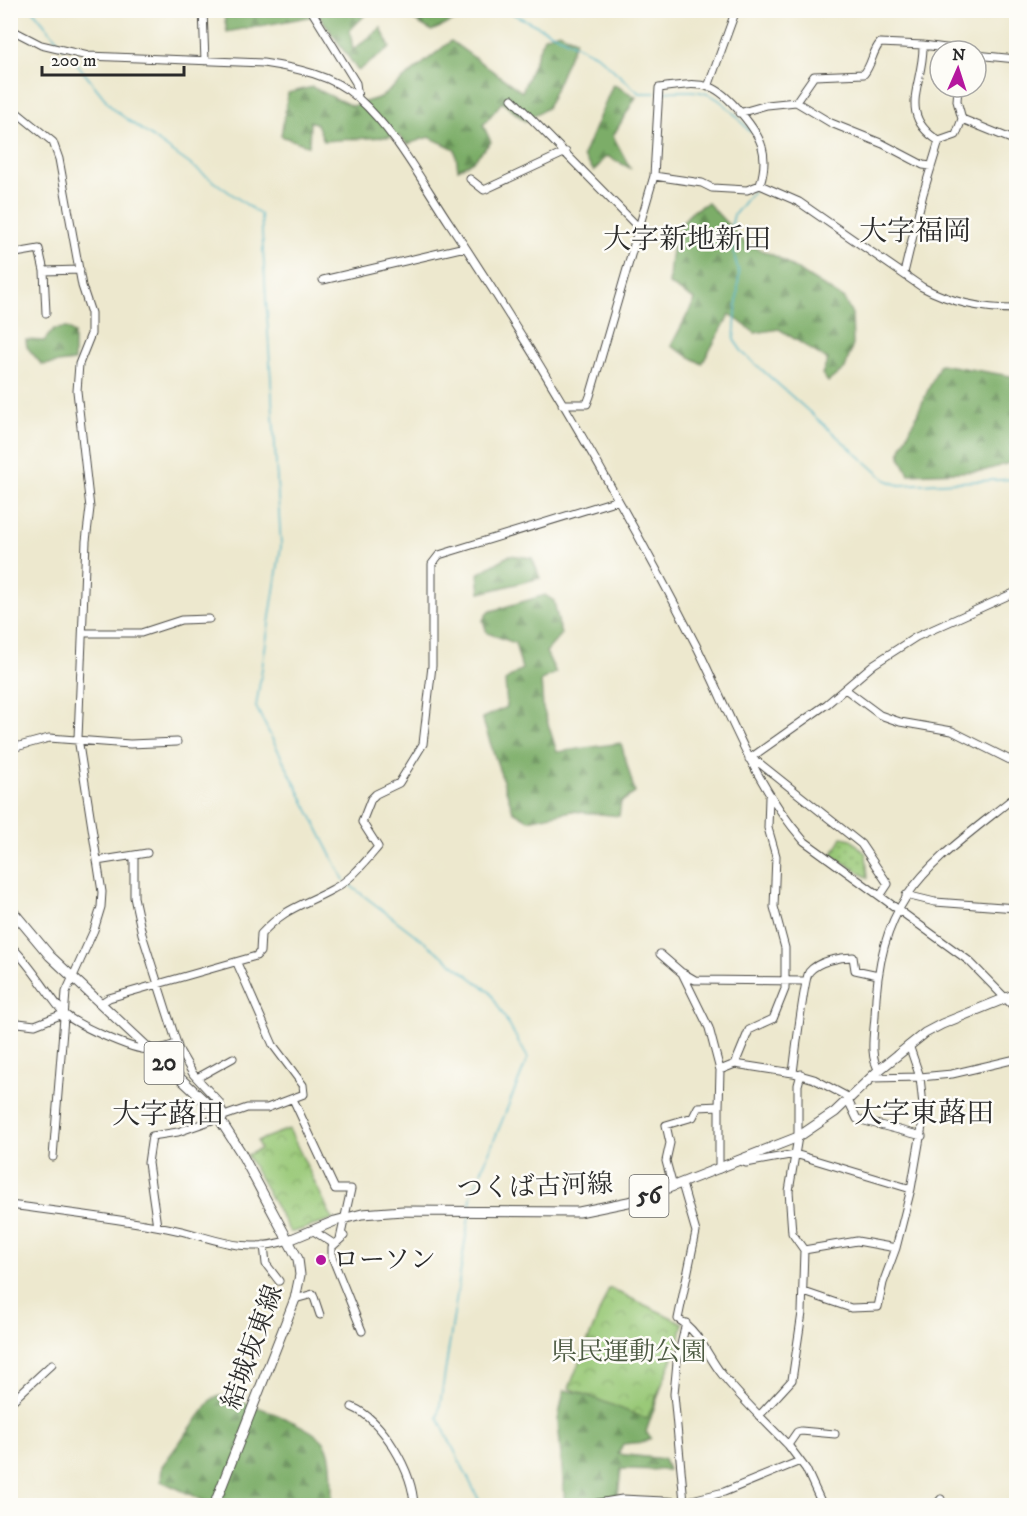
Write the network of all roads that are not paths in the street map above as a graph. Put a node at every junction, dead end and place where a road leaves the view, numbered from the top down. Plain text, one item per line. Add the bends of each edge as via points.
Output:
1 (203, 10) edge
2 (312, 10) edge
3 (736, 10) edge
4 (10, 29) edge
5 (923, 45) junction
6 (928, 46) edge
7 (988, 58) edge
8 (1017, 59) edge
9 (205, 61) junction
10 (708, 87) junction
11 (358, 98) junction
12 (512, 99) dead end
13 (957, 99) edge
14 (796, 102) junction
15 (10, 106) edge
16 (739, 112) junction
17 (962, 119) junction
18 (939, 141) junction
19 (1017, 141) edge
20 (566, 152) junction
21 (931, 166) junction
22 (654, 176) junction
23 (470, 179) dead end
24 (760, 185) junction
25 (639, 228) junction
26 (465, 247) junction
27 (10, 254) edge
28 (80, 270) junction
29 (44, 271) junction
30 (904, 273) junction
31 (323, 280) dead end
32 (1017, 309) edge
33 (46, 313) dead end
34 (562, 404) junction
35 (618, 501) junction
36 (1017, 592) edge
37 (209, 618) dead end
38 (84, 633) junction
39 (845, 689) junction
40 (10, 737) edge
41 (78, 738) junction
42 (177, 742) dead end
43 (749, 759) junction
44 (1017, 763) edge
45 (1017, 796) edge
46 (769, 797) junction
47 (147, 853) dead end
48 (134, 856) junction
49 (97, 861) junction
50 (906, 895) junction
51 (880, 896) junction
52 (10, 908) edge
53 (1017, 908) edge
54 (899, 909) junction
55 (10, 945) edge
56 (660, 954) dead end
57 (237, 963) junction
58 (682, 973) junction
59 (878, 975) junction
60 (72, 976) junction
61 (786, 981) junction
62 (804, 981) junction
63 (159, 984) junction
64 (1017, 994) edge
65 (1006, 998) junction
66 (101, 1003) junction
67 (1017, 1009) edge
68 (63, 1014) junction
69 (10, 1022) edge
70 (177, 1044) junction
71 (909, 1045) junction
72 (151, 1050) junction
73 (233, 1058) dead end
74 (1017, 1059) edge
75 (735, 1064) junction
76 (720, 1070) junction
77 (879, 1070) junction
78 (797, 1074) junction
79 (920, 1077) junction
80 (197, 1078) junction
81 (872, 1078) junction
82 (293, 1099) junction
83 (849, 1099) junction
84 (719, 1106) junction
85 (222, 1118) junction
86 (798, 1137) junction
87 (922, 1137) junction
88 (795, 1154) junction
89 (53, 1157) dead end
90 (740, 1161) junction
91 (719, 1169) junction
92 (678, 1185) junction
93 (911, 1189) junction
94 (10, 1204) edge
95 (345, 1218) junction
96 (157, 1226) junction
97 (312, 1230) junction
98 (289, 1240) junction
99 (339, 1240) junction
100 (264, 1245) junction
101 (896, 1248) junction
102 (804, 1250) junction
103 (279, 1281) dead end
104 (804, 1292) junction
105 (296, 1299) junction
106 (320, 1315) dead end
107 (686, 1323) junction
108 (362, 1331) dead end
109 (52, 1364) dead end
110 (10, 1403) edge
111 (352, 1407) dead end
112 (759, 1416) junction
113 (835, 1434) dead end
114 (788, 1445) junction
115 (800, 1461) junction
116 (684, 1502) junction
117 (214, 1506) edge
118 (414, 1506) edge
119 (580, 1506) edge
120 (823, 1506) edge

1 - 9 street
2 - 11 street via 356,83
3 - 10 street
4 - 9 street via 63,52
5 - 6 street
5 - 14 street via 880,43 864,74 814,76
5 - 18 street via 914,108 926,133
7 - 8 street
9 - 11 street via 291,68 339,85
10 - 16 street
10 - 22 street via 692,84 659,88
11 - 26 street via 390,135
12 - 20 street
13 - 17 street
14 - 16 street
14 - 21 street via 831,123
15 - 28 street via 52,142 59,159
16 - 24 street via 756,132 762,147 765,169
17 - 18 street via 957,135
17 - 19 street
18 - 21 street
20 - 23 street via 484,190
20 - 25 street
21 - 30 street
22 - 24 street via 712,188 747,190
22 - 25 street
24 - 30 street via 799,202
25 - 34 street via 587,404
26 - 31 street
26 - 34 street
27 - 29 street via 39,249
28 - 29 street
28 - 38 street via 91,313 91,334 79,364 77,391 90,508
29 - 33 street
30 - 32 street via 944,299
34 - 35 street
35 - 43 street via 694,642
35 - 57 street via 439,555 434,560 432,666 423,744 399,783 376,794 367,805 362,822 378,847 345,881 283,912 261,934 260,952
36 - 39 street via 916,637 874,664
37 - 38 street via 181,620 141,633
38 - 41 street
39 - 43 street
39 - 44 street via 880,715 952,731
40 - 41 street via 12,748 49,738
41 - 42 street via 130,744
41 - 49 street
43 - 46 street
43 - 51 street via 758,762 861,844 888,884
45 - 50 street via 942,855
46 - 51 street via 804,841
46 - 61 street via 768,828 776,856 774,907 785,948
47 - 48 street
48 - 49 street
48 - 63 street via 134,897
49 - 60 street via 101,907
50 - 53 street via 935,902
50 - 54 street
51 - 54 street
52 - 60 main road, 結城坂東線 / 20
54 - 59 street via 885,941
54 - 65 street via 969,961
55 - 68 street via 37,974
56 - 58 street
57 - 63 street
57 - 82 street via 273,1045 303,1085 304,1094
58 - 61 street via 695,980
58 - 76 street via 709,1028
59 - 62 street via 855,970 853,957 847,957 824,962 810,970
59 - 77 street via 874,1044
60 - 66 main road, 結城坂東線 / 20
60 - 68 street
61 - 62 street
61 - 75 street via 773,1019 748,1030
62 - 78 street
63 - 66 street
63 - 70 street
64 - 65 main road, つくば古河線 / 56
65 - 67 street
65 - 71 main road, つくば古河線 / 56 via 942,1024
66 - 72 main road, 結城坂東線 / 20
68 - 69 street via 34,1025
68 - 72 street via 116,1042
68 - 89 street
70 - 72 street
70 - 80 street
71 - 77 main road, つくば古河線 / 56
71 - 79 street
72 - 85 main road, 結城坂東線 / 20
73 - 80 street
74 - 79 street
75 - 76 street
75 - 78 street
76 - 84 street
77 - 81 main road, つくば古河線 / 56
78 - 83 street
78 - 86 street
79 - 81 street
79 - 87 street via 925,1109
80 - 85 street via 219,1102
81 - 83 main road, つくば古河線 / 56
82 - 85 street via 267,1108 247,1108
82 - 95 street via 334,1187 351,1189
83 - 86 main road, つくば古河線 / 56
83 - 87 street via 857,1119
84 - 91 street
84 - 92 street via 698,1107 693,1117 666,1125 670,1143 666,1161
85 - 96 street via 152,1136 148,1163
85 - 98 main road, 結城坂東線 / 20
86 - 88 street
86 - 90 main road, つくば古河線 / 56
87 - 93 street
88 - 90 street
88 - 93 street
88 - 102 street via 789,1191 790,1217 792,1233
90 - 91 main road, つくば古河線 / 56
91 - 92 main road, つくば古河線 / 56
92 - 95 main road, つくば古河線 / 56 via 625,1204 579,1212 403,1211
92 - 107 street via 696,1232 678,1318
93 - 101 street
94 - 96 street
95 - 97 main road, つくば古河線 / 56
95 - 99 street
96 - 100 street via 227,1245
97 - 98 main road, つくば古河線 / 56
97 - 99 street
98 - 100 street
98 - 105 main road, 結城坂東線 / 20 via 300,1266
99 - 108 street via 332,1257
100 - 103 street via 266,1264
101 - 102 street via 857,1241
101 - 104 street via 878,1308 851,1308
102 - 104 street
104 - 112 street via 792,1380
105 - 106 street via 313,1294
105 - 117 main road, 結城坂東線 / 20
107 - 112 street via 720,1372
107 - 116 street via 674,1394
109 - 110 street
111 - 118 street via 380,1427 407,1474
112 - 114 street
113 - 114 street via 801,1431
114 - 115 street
115 - 116 street via 724,1492
115 - 120 street
116 - 119 street via 622,1499

